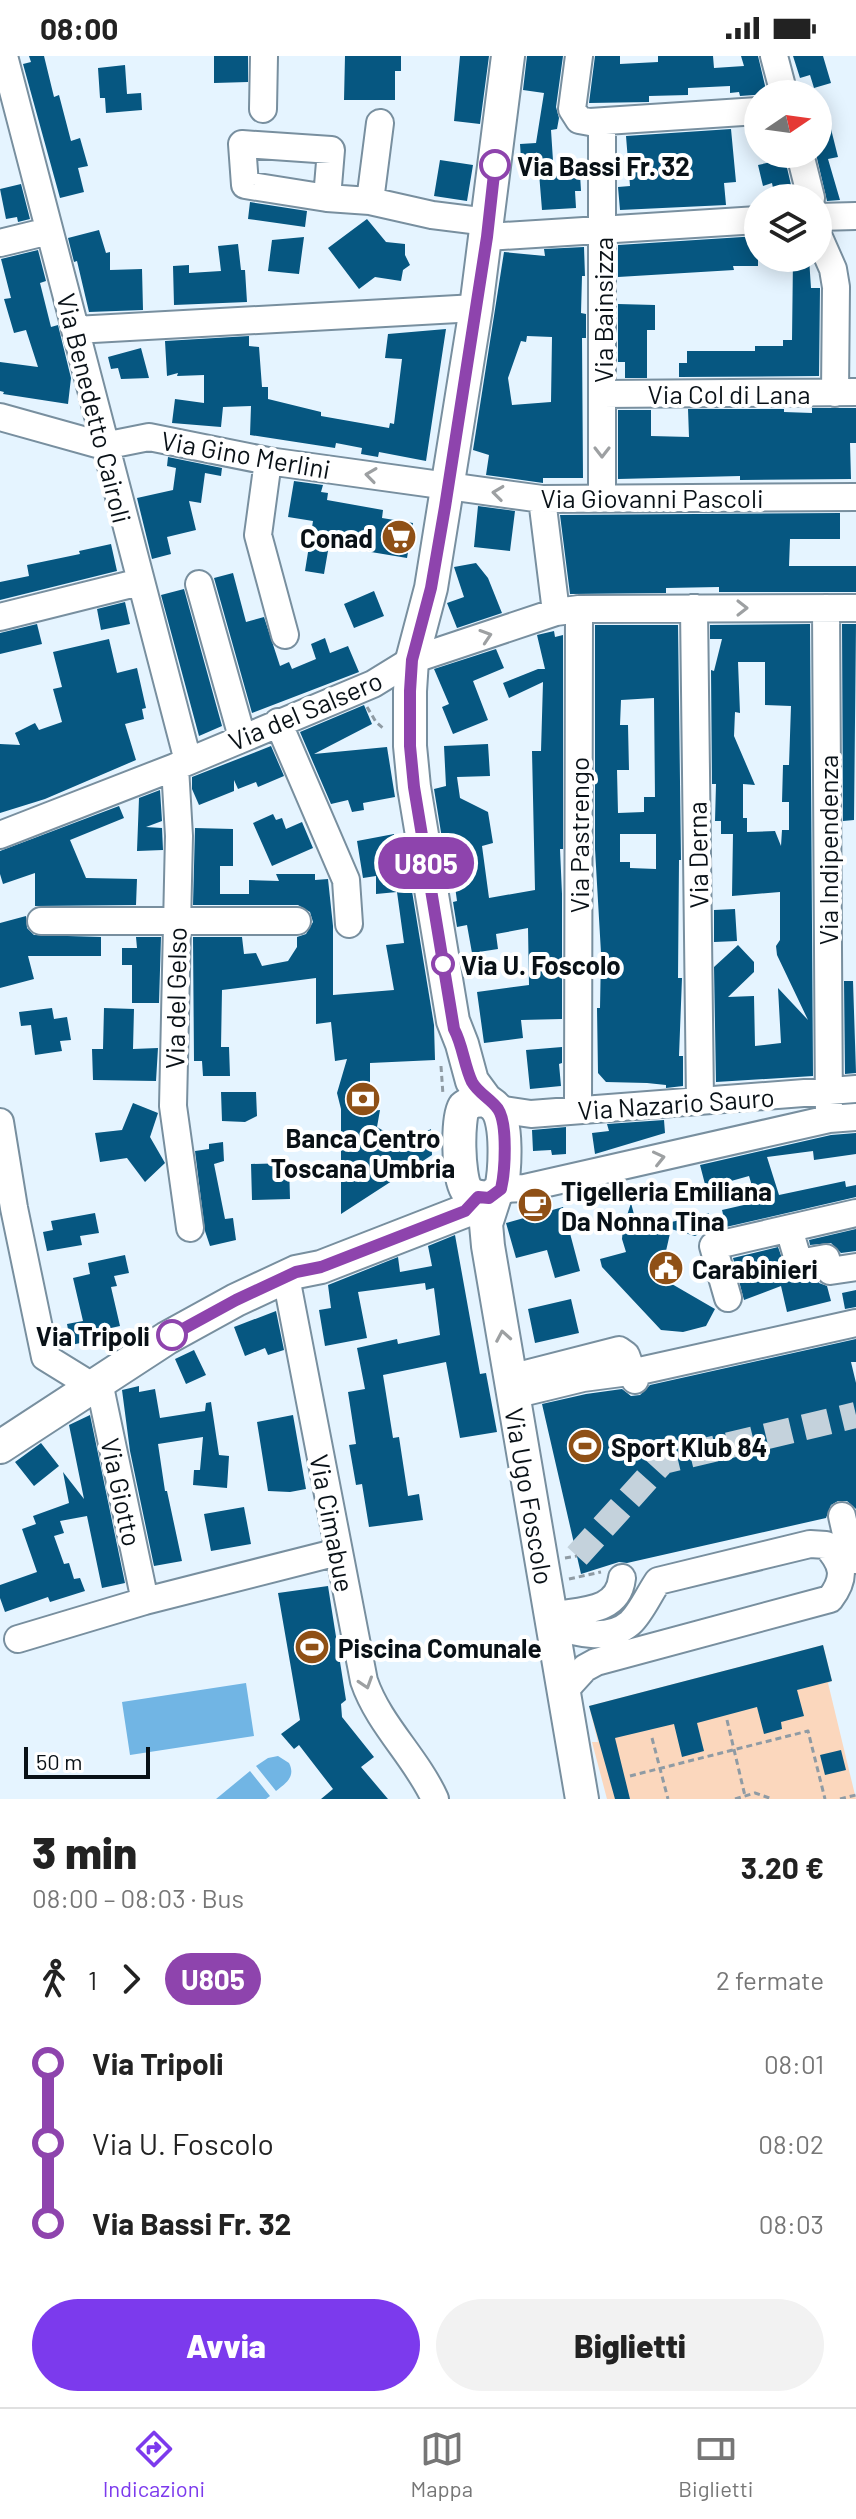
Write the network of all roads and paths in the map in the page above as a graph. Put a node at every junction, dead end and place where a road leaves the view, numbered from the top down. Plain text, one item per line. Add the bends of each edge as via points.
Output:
1 (4, 56) edge
2 (264, 56) edge
3 (508, 56) edge
4 (579, 56) edge
5 (774, 56) edge
6 (780, 80) edge
7 (263, 109) dead end
8 (744, 112) edge
9 (602, 122) junction
10 (380, 123) dead end
11 (327, 198) dead end
12 (370, 201) junction
13 (856, 216) edge
14 (832, 217) edge
15 (744, 221) edge
16 (488, 229) junction
17 (602, 230) junction
18 (49, 231) junction
19 (0, 243) edge
20 (832, 267) edge
21 (476, 308) junction
22 (75, 330) junction
23 (845, 392) edge
24 (602, 394) junction
25 (0, 417) edge
26 (104, 446) junction
27 (268, 461) junction
28 (448, 486) junction
29 (856, 497) edge
30 (602, 498) junction
31 (542, 499) junction
32 (140, 582) junction
33 (199, 584) dead end
34 (694, 608) junction
35 (826, 608) junction
36 (856, 608) edge
37 (568, 610) junction
38 (0, 617) edge
39 (285, 635) dead end
40 (412, 660) junction
41 (278, 722) junction
42 (242, 737) junction
43 (181, 764) junction
44 (0, 835) edge
45 (41, 921) dead end
46 (297, 921) dead end
47 (176, 922) junction
48 (349, 924) dead end
49 (856, 1089) edge
50 (828, 1092) junction
51 (700, 1101) junction
52 (481, 1107) junction
53 (578, 1109) junction
54 (856, 1117) edge
55 (829, 1119) junction
56 (0, 1122) edge
57 (484, 1189) junction
58 (856, 1213) edge
59 (190, 1228) dead end
60 (789, 1229) junction
61 (856, 1267) edge
62 (291, 1274) junction
63 (728, 1298) dead end
64 (856, 1323) edge
65 (635, 1380) dead end
66 (96, 1384) junction
67 (512, 1386) junction
68 (0, 1447) edge
69 (842, 1516) dead end
70 (338, 1552) junction
71 (856, 1560) edge
72 (622, 1578) dead end
73 (145, 1601) junction
74 (552, 1620) junction
75 (18, 1639) dead end
76 (564, 1691) junction
77 (727, 1720) dead end
78 (652, 1738) dead end
79 (734, 1750) junction
80 (660, 1768) junction
81 (630, 1776) dead end
82 (856, 1795) edge
83 (745, 1796) junction
84 (435, 1799) edge
85 (582, 1799) edge
86 (668, 1799) edge
87 (735, 1799) edge
88 (772, 1799) edge
89 (825, 1799) edge
90 (840, 1799) edge

1 - 18 street, Via Benedetto Cairoli
2 - 7 street
3 - 16 main road
4 - 9 street via 573,114 579,120
5 - 6 street
8 - 9 street
9 - 17 street, Via Bainsizza
10 - 12 street
11 - 12 street
12 - 16 street
13 - 14 street
15 - 17 street
16 - 17 street
16 - 21 main road
17 - 24 street, Via Bainsizza
18 - 19 street
18 - 22 street, Via Benedetto Cairoli
20 - 23 street
21 - 22 street
21 - 28 main road
22 - 26 street, Via Benedetto Cairoli
23 - 24 street, Via Col di Lana
24 -> 30 street, Via Bainsizza
25 - 26 street, Via Gino Merlini
26 - 27 street, Via Gino Merlini via 149,437
26 - 32 street, Via Benedetto Cairoli
28 -> 27 street, Via Gino Merlini
27 - 39 street via 258,535
31 -> 28 street, Via Giovanni Pascoli
28 - 40 main road via 431,588
29 - 30 street, Via Giovanni Pascoli
30 - 31 street, Via Giovanni Pascoli
31 - 37 street, Via Pastrengo
32 - 38 street
32 - 43 street, Via Benedetto Cairoli
33 - 42 street
34 -> 35 street, Via del Salsero
34 - 37 street, Via del Salsero
34 - 51 street, Via Derna
35 - 36 street, Via del Salsero
35 - 50 street, Via Indipendenza
40 -> 37 street, Via del Salsero
37 - 53 street, Via Pastrengo
40 - 41 street, Via del Salsero via 373,684
40 - 52 main road via 414,787 454,1029
41 - 42 street, Via del Salsero
41 - 48 street via 346,880
42 - 43 street, Via del Salsero
43 - 44 street, Via del Salsero
43 - 47 street, Via del Gelso
45 - 47 street
46 - 47 street
47 - 59 street, Via del Gelso via 173,1106
49 - 50 street, Via Nazario Sauro
50 - 51 street, Via Nazario Sauro
50 - 55 street, Via Indipendenza
51 - 53 street, Via Nazario Sauro
52 - 53 street, Via Nazario Sauro via 531,1114
52 - 57 main road
52 - 57 main road via 501,1121 505,1172
54 - 55 street
57 -> 55 street via 525,1188
56 - 66 street via 45,1357
57 - 62 main road via 316,1256
67 -> 57 main road, Via Ugo Foscolo via 488,1246
58 - 60 street
60 - 61 street via 799,1263 826,1258 830,1271
60 - 63 street via 713,1246
62 - 66 main road via 167,1338
62 - 70 street, Via Cimabue
64 - 67 street via 644,1370
65 - 67 street via 619,1350
66 - 68 main road
66 - 73 street, Via Giotto
67 - 74 main road, Via Ugo Foscolo
69 - 71 street
70 - 73 street
70 -> 84 street, Via Cimabue via 367,1689
72 - 74 street via 620,1592 609,1604
73 - 75 street
74 - 76 main road, Via Ugo Foscolo
74 - 76 street via 586,1636 620,1629 631,1622 658,1581 810,1544 826,1545 838,1559 841,1574 830,1599 596,1662
76 - 85 main road, Via Ugo Foscolo
77 - 79 path
78 - 80 path
79 - 80 path
79 - 83 path
79 - 89 path via 808,1731
80 - 81 path
80 - 86 path
82 - 90 path
83 - 87 path
83 - 88 path via 755,1793

